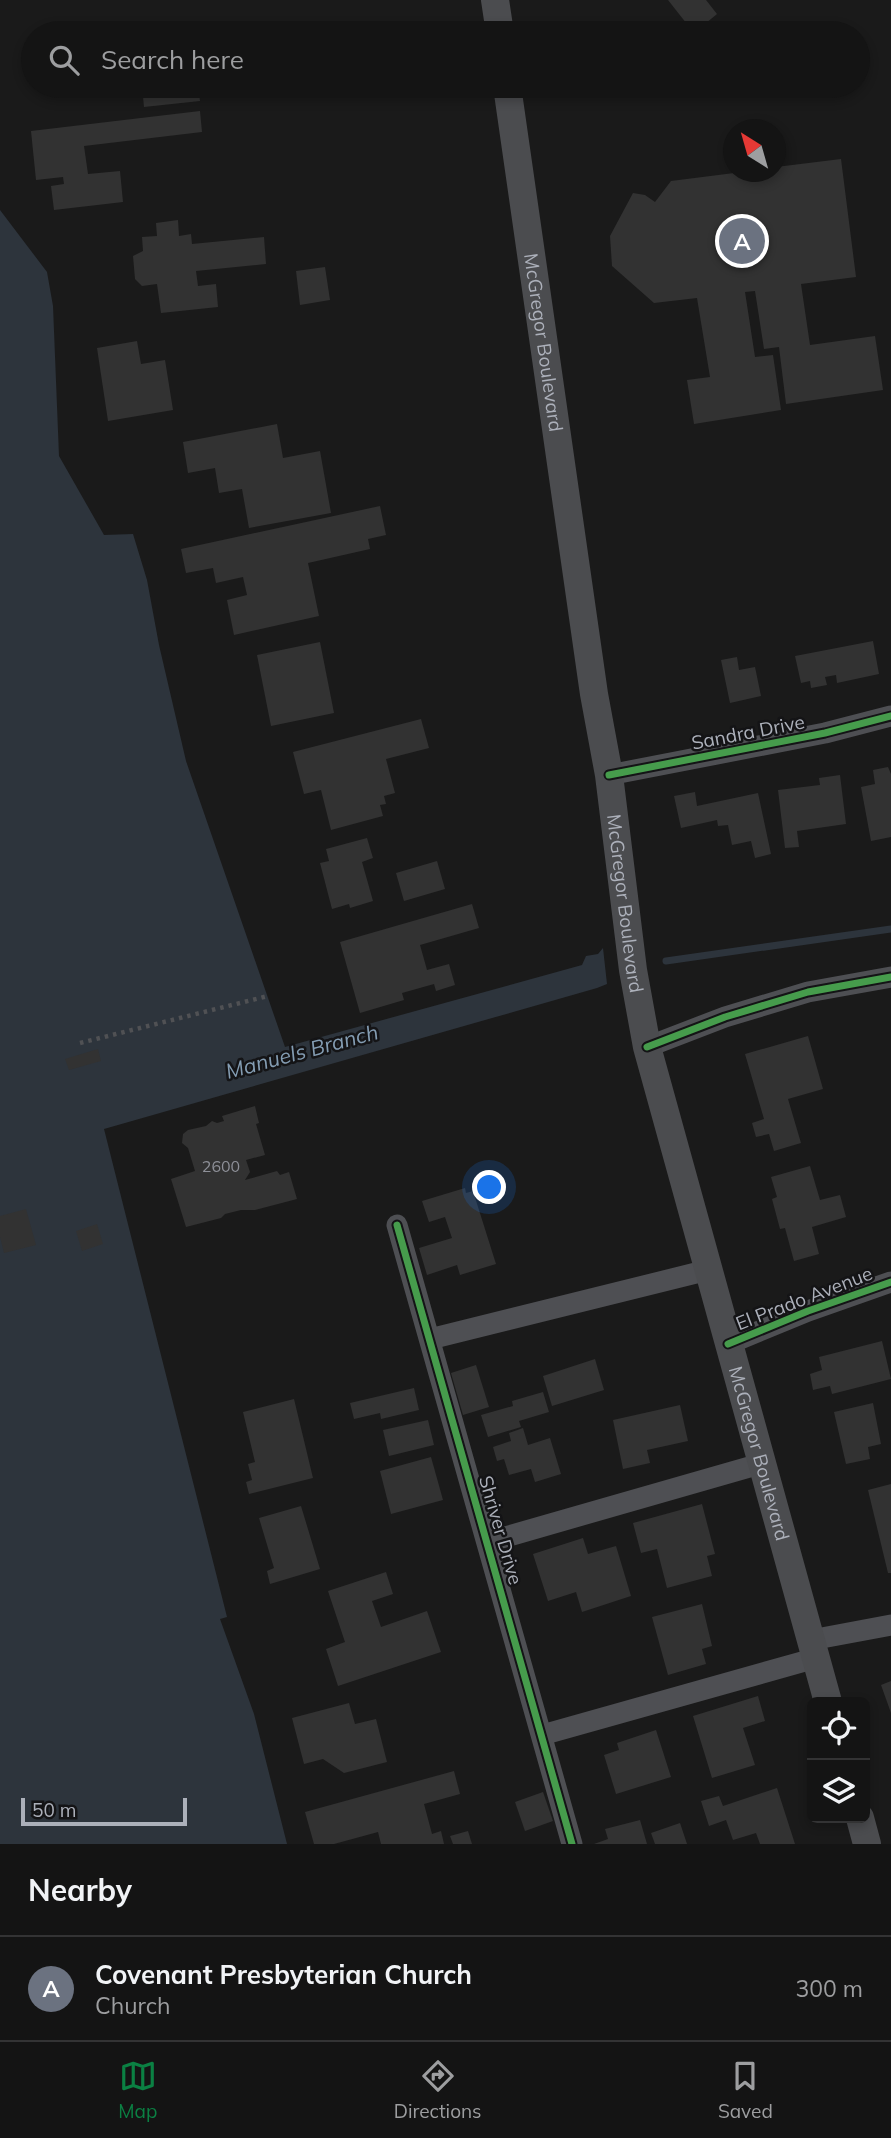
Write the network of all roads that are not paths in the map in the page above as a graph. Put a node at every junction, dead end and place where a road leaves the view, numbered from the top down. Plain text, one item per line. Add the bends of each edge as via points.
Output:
1 (495, 0) edge
2 (498, 21) edge
3 (509, 98) edge
4 (891, 716) edge
5 (610, 775) junction
6 (891, 977) edge
7 (647, 1047) junction
8 (397, 1225) dead end
9 (708, 1270) junction
10 (891, 1282) edge
11 (430, 1339) junction
12 (729, 1344) junction
13 (763, 1463) junction
14 (488, 1542) junction
15 (891, 1625) edge
16 (814, 1649) junction
17 (827, 1697) edge
18 (542, 1735) junction
19 (861, 1823) edge
20 (572, 1844) edge
21 (867, 1844) edge

1 - 2 main road
3 - 5 main road, McGregor Boulevard via 592,684
4 - 5 street, Sandra Drive
5 - 7 main road, McGregor Boulevard
6 - 7 street via 808,992
7 - 9 main road, McGregor Boulevard
8 - 11 street, Shriver Drive
9 - 11 street
9 - 12 main road, McGregor Boulevard
10 - 12 street, El Prado Avenue
11 - 14 street, Shriver Drive
12 - 13 main road, McGregor Boulevard
13 - 14 street, Shriver Drive
13 - 16 main road, McGregor Boulevard
14 - 18 street, Shriver Drive
15 - 16 street
16 - 17 main road, McGregor Boulevard
16 - 18 street
18 - 20 street, Shriver Drive
19 - 21 main road

